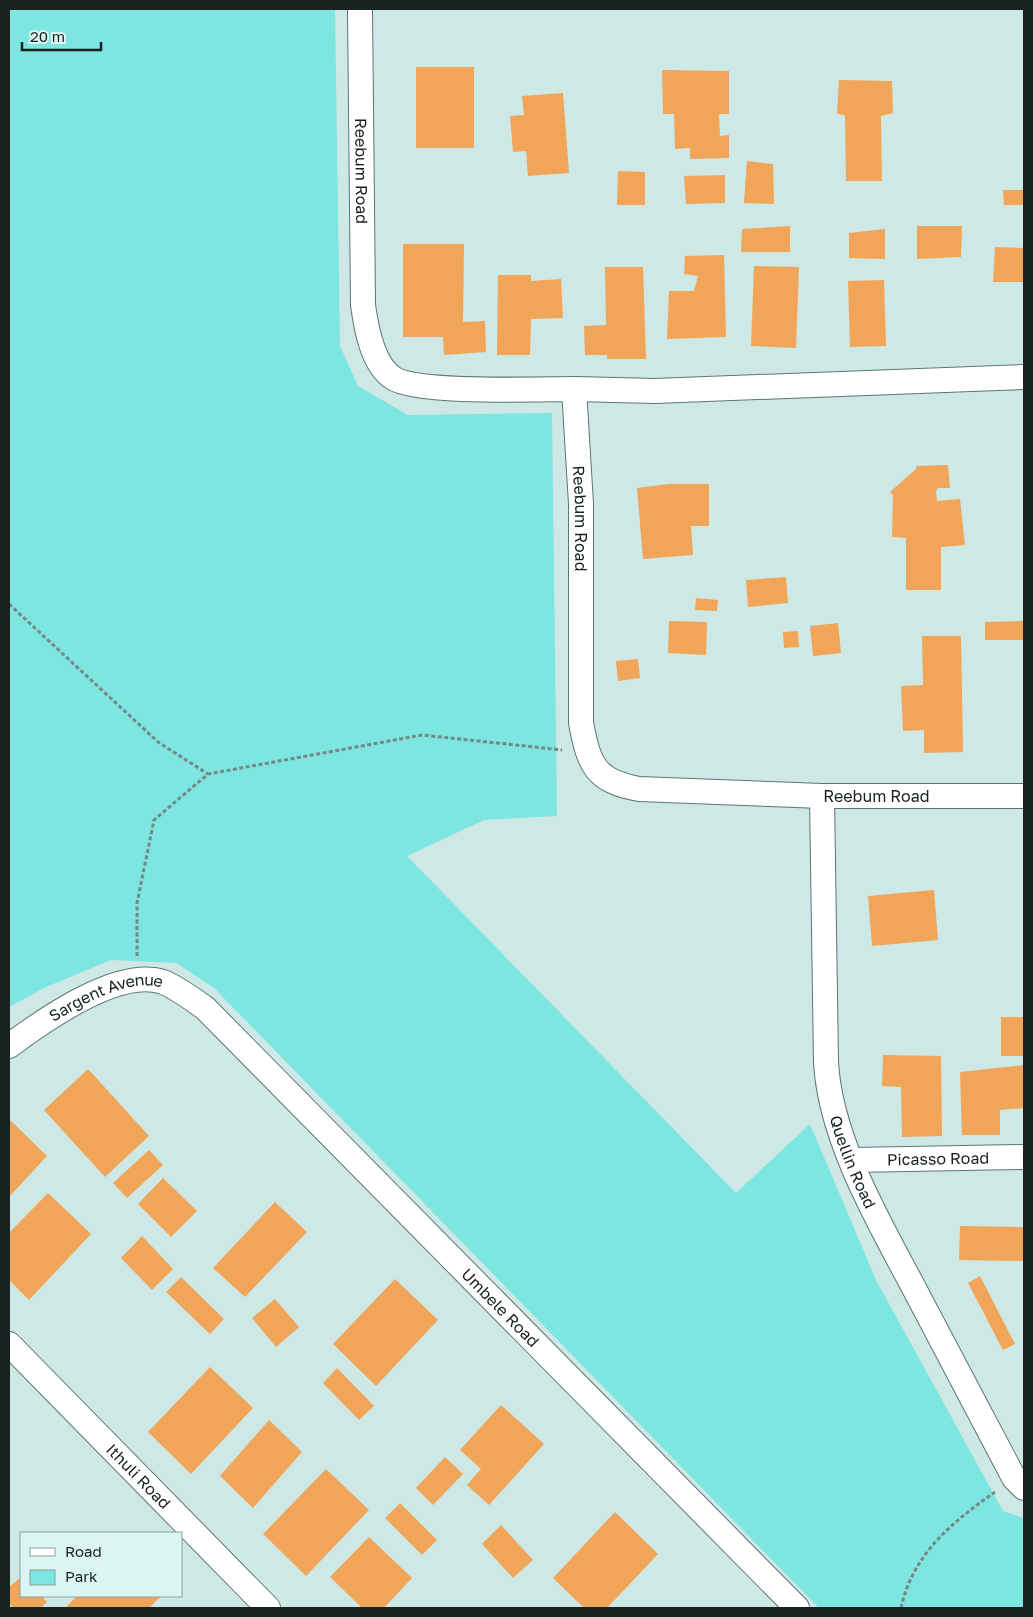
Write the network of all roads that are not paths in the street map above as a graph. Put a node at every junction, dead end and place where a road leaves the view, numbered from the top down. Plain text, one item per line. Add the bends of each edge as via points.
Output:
1 (360, 9) edge
2 (1024, 377) edge
3 (574, 389) junction
4 (822, 796) junction
5 (1024, 796) edge
6 (205, 1008) joint
7 (9, 1046) edge
8 (1024, 1158) edge
9 (852, 1160) junction
10 (9, 1344) edge
11 (1019, 1483) edge
12 (268, 1608) edge
13 (797, 1608) edge

1 - 3 street, Reebum Road via 363,305 367,333 377,358 392,377 412,385
2 - 3 street via 655,391
3 - 4 street, Reebum Road via 581,504 581,723 587,753 601,775 617,784 632,787
4 - 5 street, Reebum Road
4 - 9 street, Quellin Road via 827,1087 832,1110
6 - 7 street, Sargent Avenue via 162,982 137,979 114,984 46,1019
6 - 13 street, Umbele Road
8 - 9 street, Picasso Road
9 - 11 street, Quellin Road via 874,1212
10 - 12 street, Ithuli Road

